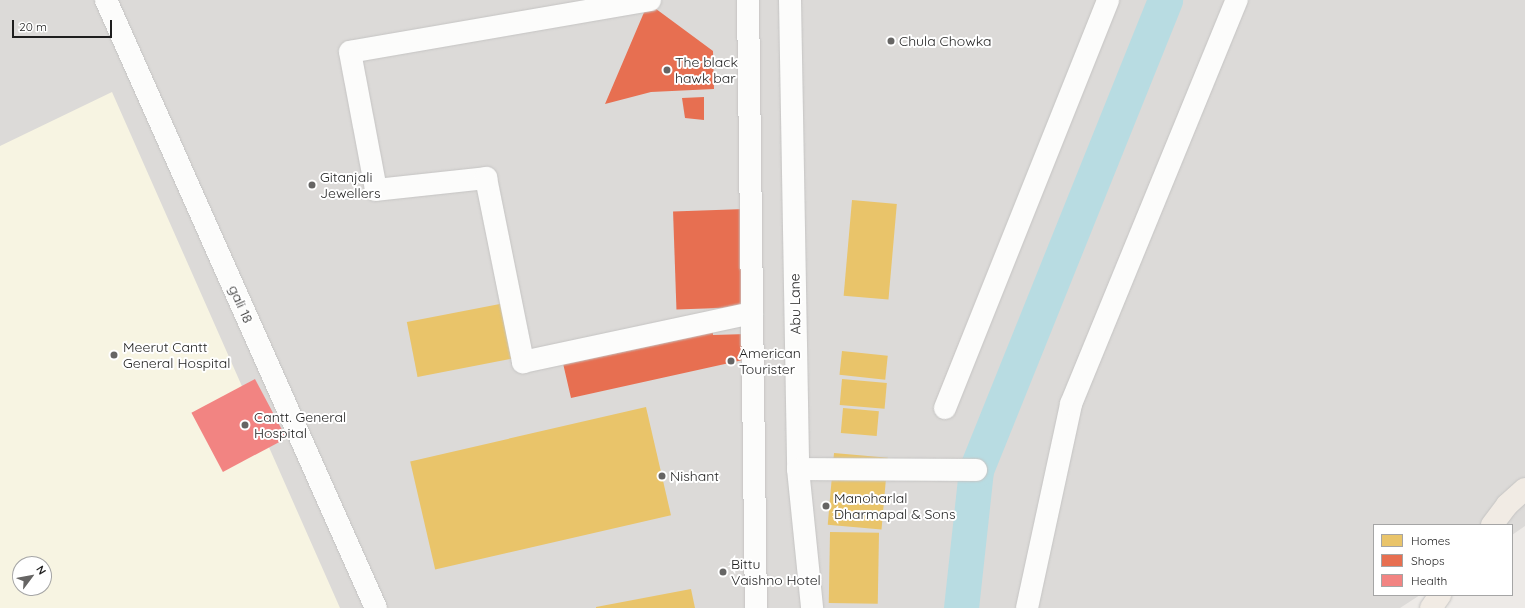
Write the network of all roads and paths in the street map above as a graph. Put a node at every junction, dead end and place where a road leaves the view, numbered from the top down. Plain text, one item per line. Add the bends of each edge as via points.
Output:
1 (106, 0) edge
2 (650, 0) edge
3 (748, 0) edge
4 (790, 0) edge
5 (1108, 0) edge
6 (1237, 0) edge
7 (752, 313) junction
8 (945, 408) dead end
9 (798, 469) junction
10 (976, 470) dead end
11 (1525, 489) edge
12 (1493, 524) edge
13 (1439, 596) edge
14 (376, 608) edge
15 (756, 608) edge
16 (812, 608) edge
17 (1027, 608) edge
18 (1431, 608) edge

1 - 14 street, gali 18
2 - 7 street via 350,52 376,190 486,178 523,362
3 - 7 street
4 - 9 street, Abu Lane
5 - 8 street
6 - 17 street via 1071,404
7 - 15 street
9 - 10 street
9 - 16 street, Abu Lane
11 - 12 main road via 1507,505
13 - 18 main road

